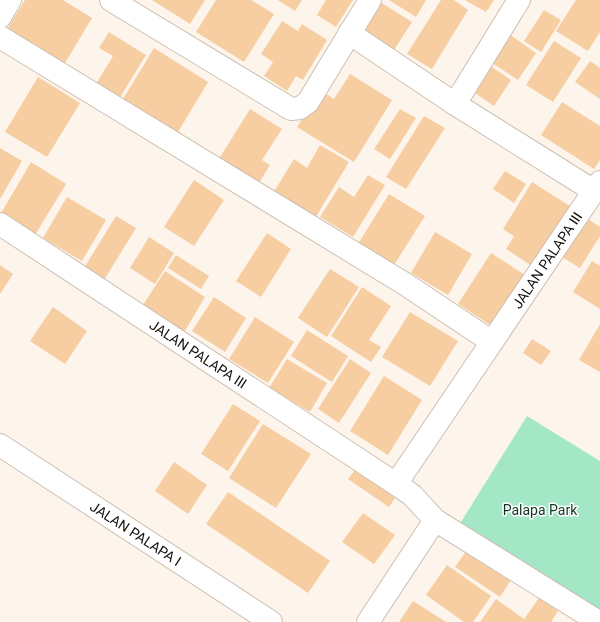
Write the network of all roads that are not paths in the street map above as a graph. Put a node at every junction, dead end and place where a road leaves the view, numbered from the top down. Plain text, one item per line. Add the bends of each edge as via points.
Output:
1 (10, 0) edge
2 (111, 0) edge
3 (370, 0) edge
4 (519, 0) edge
5 (0, 17) edge
6 (348, 33) junction
7 (0, 37) edge
8 (455, 104) junction
9 (597, 186) edge
10 (0, 224) edge
11 (492, 342) junction
12 (0, 445) edge
13 (396, 484) junction
14 (435, 520) junction
15 (594, 619) dead end
16 (271, 622) edge
17 (368, 622) edge

1 - 5 street
2 - 6 street via 291,109 300,108 308,102
3 - 6 street
4 - 8 street
6 - 8 street, JALAN PALAPA III
7 - 11 street via 405,284
8 - 9 street, JALAN PALAPA III
9 - 11 street, JALAN PALAPA III
10 - 13 street, JALAN PALAPA III
11 - 13 street, JALAN PALAPA III
12 - 16 street, JALAN PALAPA I
13 - 14 street, JALAN PALAPA III via 412,496
14 - 15 street, JALAN PALAPA III
14 - 17 street

